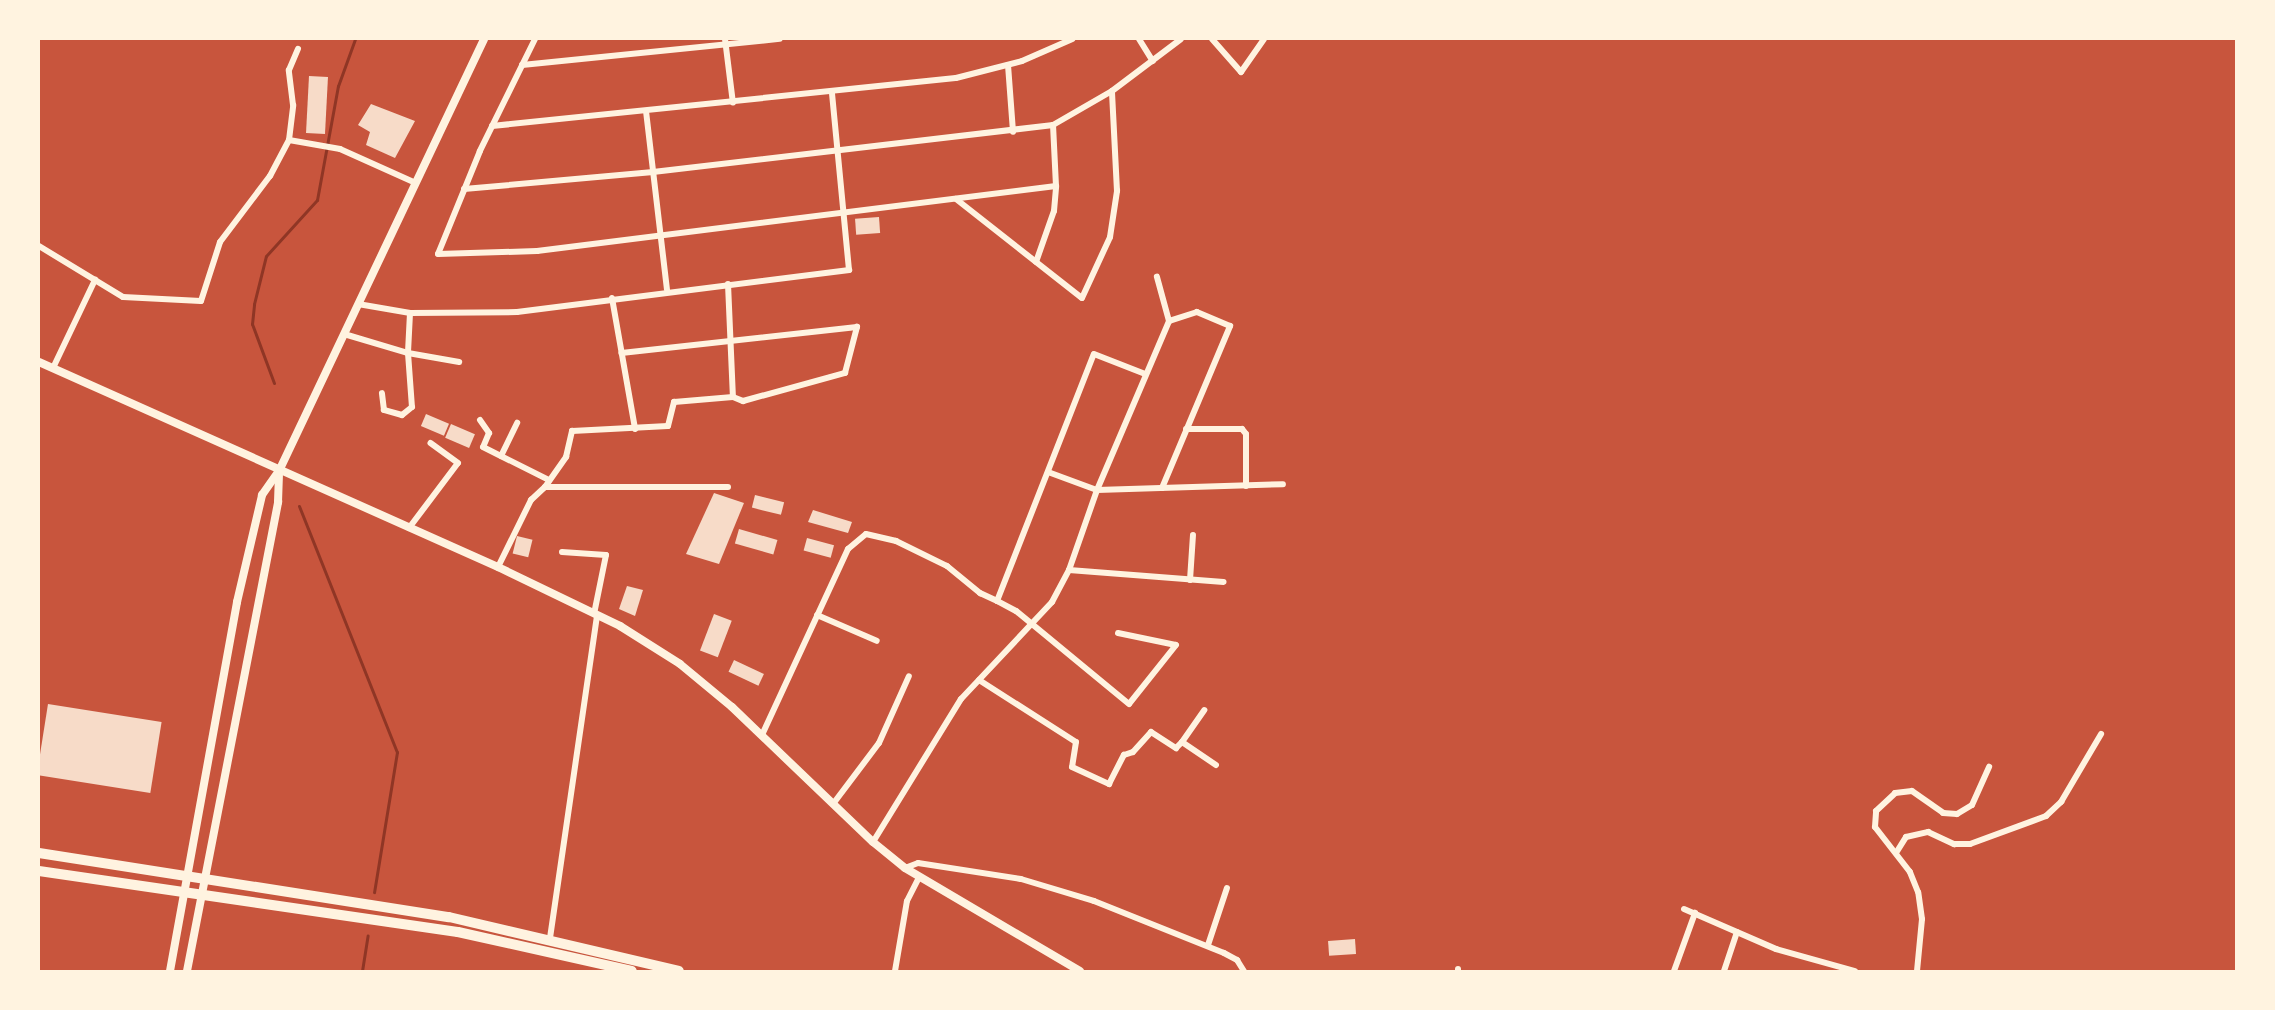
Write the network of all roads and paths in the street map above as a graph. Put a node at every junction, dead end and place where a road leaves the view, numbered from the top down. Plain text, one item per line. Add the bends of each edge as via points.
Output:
1 (484, 39) edge
2 (535, 39) edge
3 (780, 39) edge
4 (1072, 39) edge
5 (1139, 39) edge
6 (1181, 39) edge
7 (1212, 39) edge
8 (1264, 39) edge
9 (725, 42) edge
10 (298, 48) dead end
11 (1153, 61) junction
12 (522, 65) junction
13 (1008, 65) junction
14 (1112, 92) junction
15 (831, 93) junction
16 (733, 103) junction
17 (646, 111) junction
18 (1053, 125) junction
19 (492, 126) junction
20 (1014, 132) junction
21 (289, 140) junction
22 (837, 151) junction
23 (653, 172) junction
24 (416, 183) junction
25 (1056, 186) junction
26 (464, 189) junction
27 (956, 199) junction
28 (844, 211) junction
29 (660, 234) junction
30 (39, 246) edge
31 (1036, 262) junction
32 (1157, 277) dead end
33 (95, 280) junction
34 (728, 284) junction
35 (667, 290) junction
36 (612, 298) junction
37 (358, 304) junction
38 (411, 313) junction
39 (1169, 321) junction
40 (344, 334) junction
41 (733, 340) junction
42 (408, 353) junction
43 (621, 353) junction
44 (39, 362) edge
45 (459, 362) dead end
46 (53, 368) junction
47 (1145, 374) junction
48 (382, 393) dead end
49 (734, 397) junction
50 (480, 420) dead end
51 (517, 423) dead end
52 (635, 429) junction
53 (1186, 429) junction
54 (430, 443) dead end
55 (501, 456) junction
56 (279, 471) junction
57 (1048, 472) junction
58 (549, 480) junction
59 (1283, 484) dead end
60 (1246, 486) junction
61 (545, 487) junction
62 (728, 487) dead end
63 (1162, 488) junction
64 (1097, 490) junction
65 (409, 528) junction
66 (1193, 535) dead end
67 (562, 552) dead end
68 (498, 567) junction
69 (1069, 570) junction
70 (1190, 580) junction
71 (1224, 582) dead end
72 (997, 601) junction
73 (596, 614) junction
74 (817, 615) junction
75 (1029, 624) junction
76 (1118, 633) dead end
77 (877, 641) dead end
78 (909, 676) dead end
79 (980, 680) junction
80 (1203, 710) dead end
81 (2101, 734) dead end
82 (762, 735) junction
83 (1182, 742) junction
84 (1216, 765) dead end
85 (1989, 767) dead end
86 (833, 804) junction
87 (873, 842) junction
88 (39, 853) edge
89 (1896, 853) junction
90 (905, 868) junction
91 (39, 871) edge
92 (187, 877) junction
93 (919, 877) junction
94 (205, 879) junction
95 (1227, 888) dead end
96 (184, 892) junction
97 (202, 895) junction
98 (1684, 909) dead end
99 (1695, 914) junction
100 (1737, 932) junction
101 (549, 938) junction
102 (1208, 945) junction
103 (170, 971) edge
104 (188, 971) edge
105 (632, 971) edge
106 (679, 971) edge
107 (895, 971) edge
108 (1080, 971) edge
109 (1244, 971) edge
110 (1674, 971) edge
111 (1724, 971) edge
112 (1855, 971) edge
113 (1917, 971) edge

1 - 24 street
2 - 12 street
3 - 9 street
4 - 13 street
5 - 11 street
6 - 11 street
7 - 8 street via 1242,72
9 - 12 street
9 - 16 street
10 - 21 street via 289,70 293,105
11 - 14 street
12 - 19 street
13 - 15 street via 956,78
13 - 20 street
14 - 18 street
14 - 31 street via 1117,191 1110,237 1100,266 1082,298
15 - 16 street
15 - 22 street
16 - 17 street
17 - 19 street
17 - 23 street
18 - 20 street
18 - 25 street
19 - 26 street
20 - 22 street
21 - 24 street via 336,148
21 - 33 street via 270,176 220,242 201,301 123,297
22 - 23 street
22 - 28 street
23 - 26 street
23 - 29 street
24 - 37 street
25 - 27 street
25 - 31 street via 1054,211
26 - 29 street via 438,254 537,251
27 - 28 street
27 - 31 street
28 - 29 street
28 - 34 street via 849,270
29 - 35 street
30 - 33 street
32 - 39 street
33 - 46 street
34 - 35 street
34 - 41 street
35 - 36 street
36 - 38 street via 517,312
36 - 43 street
37 - 38 street
37 - 40 street
38 - 42 street
39 - 47 street
39 - 53 street via 1197,312 1230,326
40 - 42 street
40 - 56 street
41 - 43 street
41 - 49 street
41 - 49 street via 857,327 845,373 766,397 743,401
42 - 45 street
42 - 48 street via 412,407 402,415 384,410
43 - 52 street
44 - 46 street
46 - 56 street
47 - 57 street via 1094,354
47 - 64 street
49 - 52 street via 674,402 668,426
50 - 55 street via 489,433 483,447
51 - 55 street
52 - 58 street via 572,431 566,457
53 - 60 street via 1242,429 1246,434
53 - 63 street
54 - 65 street via 458,463
55 - 58 street
56 - 65 street
56 - 92 street via 262,495 237,602
56 - 94 street via 278,502
57 - 64 street
57 - 72 street
58 - 61 street
59 - 60 street
60 - 63 street
61 - 62 street
61 - 68 street via 531,500
63 - 64 street
64 - 69 street
65 - 68 street
66 - 70 street
67 - 73 street via 606,555
68 - 73 street
69 - 70 street
69 - 75 street via 1052,602
70 - 71 street
72 - 74 street via 980,593 947,566 896,541 866,534 848,549
72 - 75 street
73 - 82 street via 680,664
73 - 101 street
74 - 77 street
74 - 82 street
75 - 76 street via 1129,704 1176,645
75 - 79 street
78 - 86 street via 879,743
79 - 83 street via 1076,742 1072,767 1109,784 1124,755 1132,752 1150,732 1176,748
79 - 87 street via 961,699
80 - 83 street
81 - 89 street via 2061,802 2046,816 1970,843 1954,844 1928,832 1906,837
82 - 86 street
83 - 84 street
85 - 89 street via 1972,805 1957,814 1942,813 1912,791 1894,793 1876,811 1875,827
86 - 87 street
87 - 90 street
88 - 92 main road
89 - 113 street via 1918,892 1922,919
90 - 93 street
90 - 102 street via 918,863 1021,879 1094,901
91 - 96 main road
92 - 94 main road
92 - 96 street
93 - 107 street via 907,901
93 - 108 street
94 - 97 street
94 - 101 main road via 385,906
95 - 102 street
96 - 97 main road
96 - 103 street
97 - 104 street
97 - 105 main road via 458,932
98 - 99 street
99 - 100 street
99 - 110 street
100 - 111 street
100 - 112 street via 1776,950
101 - 106 main road
102 - 109 street via 1237,960

